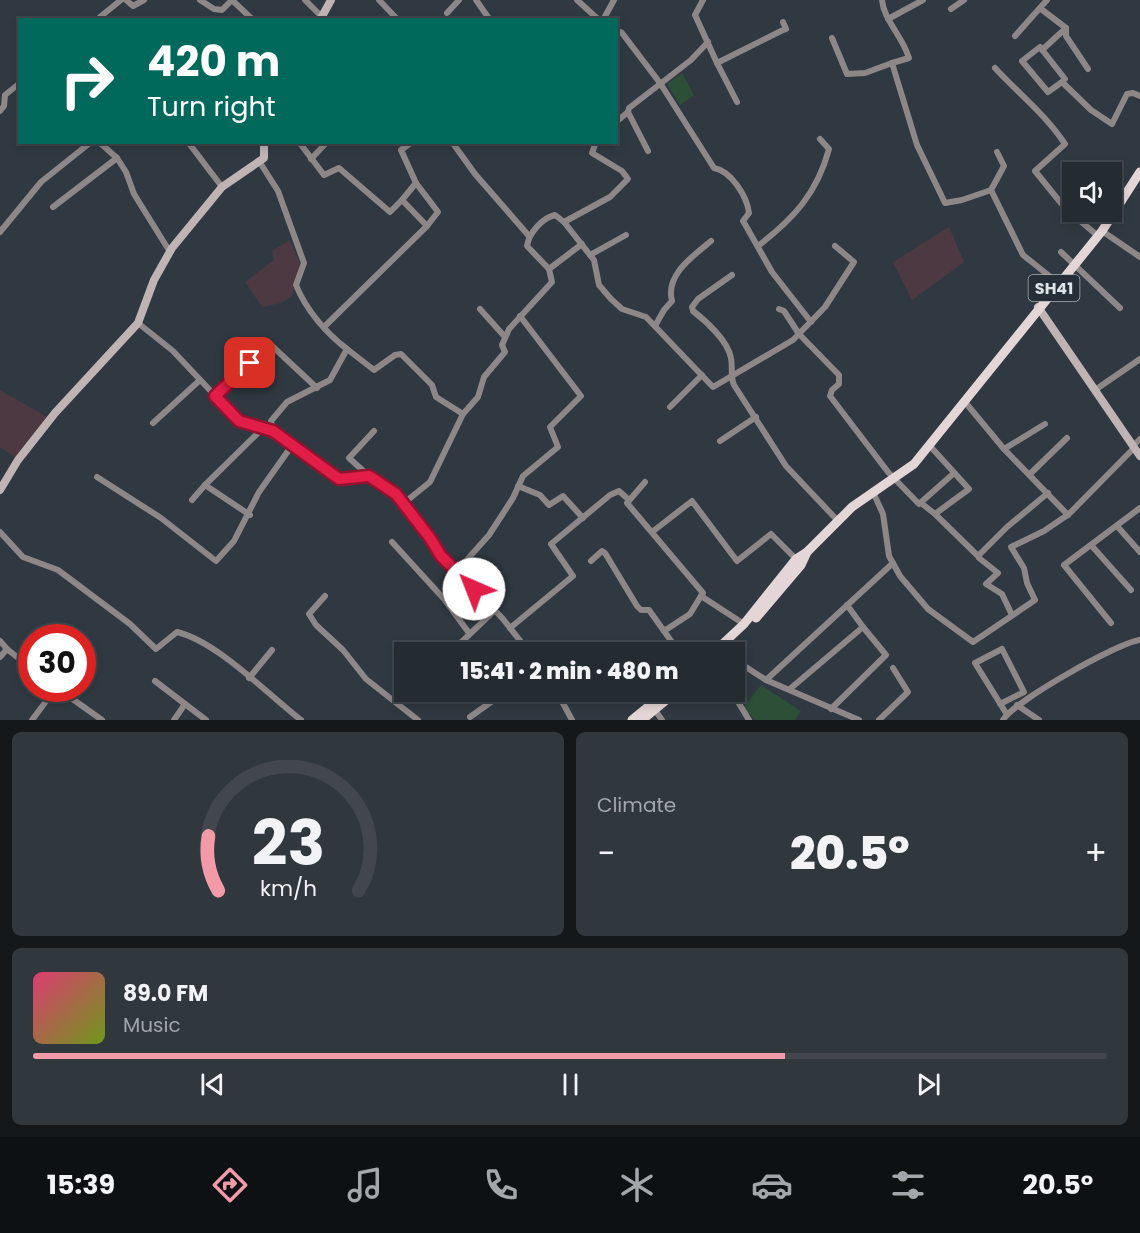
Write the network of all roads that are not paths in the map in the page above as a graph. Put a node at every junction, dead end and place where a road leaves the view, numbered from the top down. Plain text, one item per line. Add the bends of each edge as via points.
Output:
1 (124, 0) edge
2 (144, 0) edge
3 (200, 0) edge
4 (305, 0) edge
5 (331, 0) edge
6 (379, 0) edge
7 (459, 0) edge
8 (476, 0) edge
9 (577, 0) edge
10 (614, 0) edge
11 (703, 0) edge
12 (882, 0) edge
13 (922, 0) edge
14 (964, 0) edge
15 (1047, 0) edge
16 (951, 9) dead end
17 (1041, 9) junction
18 (447, 13) dead end
19 (323, 17) edge
20 (101, 18) edge
21 (251, 18) edge
22 (396, 18) edge
23 (489, 18) edge
24 (597, 18) edge
25 (604, 18) edge
26 (888, 19) junction
27 (783, 22) dead end
28 (1066, 28) junction
29 (618, 31) edge
30 (1015, 36) dead end
31 (832, 38) dead end
32 (708, 42) junction
33 (1042, 50) junction
34 (717, 63) junction
35 (892, 63) junction
36 (995, 68) dead end
37 (1088, 69) dead end
38 (1062, 82) junction
39 (660, 83) junction
40 (18, 84) edge
41 (2, 96) edge
42 (1140, 96) edge
43 (737, 102) dead end
44 (0, 111) edge
45 (628, 112) junction
46 (618, 120) edge
47 (820, 139) dead end
48 (88, 144) edge
49 (105, 144) edge
50 (190, 144) edge
51 (264, 144) edge
52 (300, 144) edge
53 (325, 144) edge
54 (409, 144) edge
55 (454, 144) edge
56 (595, 144) edge
57 (648, 151) dead end
58 (997, 152) dead end
59 (117, 158) junction
60 (311, 159) junction
61 (259, 161) junction
62 (1140, 172) edge
63 (416, 183) junction
64 (222, 187) junction
65 (991, 190) junction
66 (402, 200) junction
67 (53, 207) dead end
68 (564, 222) junction
69 (427, 226) junction
70 (0, 232) edge
71 (1100, 233) junction
72 (626, 235) dead end
73 (529, 236) junction
74 (711, 241) dead end
75 (582, 244) junction
76 (758, 246) junction
77 (835, 246) dead end
78 (170, 252) junction
79 (1061, 252) dead end
80 (590, 255) junction
81 (1140, 257) edge
82 (1074, 265) junction
83 (549, 269) junction
84 (732, 275) dead end
85 (1058, 283) junction
86 (1038, 307) junction
87 (1120, 308) dead end
88 (480, 309) dead end
89 (778, 309) dead end
90 (520, 316) junction
91 (811, 322) junction
92 (138, 323) junction
93 (655, 326) junction
94 (324, 327) junction
95 (799, 334) junction
96 (505, 337) junction
97 (347, 349) junction
98 (1140, 359) edge
99 (702, 375) junction
100 (731, 378) junction
101 (200, 380) junction
102 (317, 388) junction
103 (1095, 390) junction
104 (215, 396) junction
105 (965, 402) junction
106 (670, 407) dead end
107 (463, 414) junction
108 (756, 417) junction
109 (153, 423) dead end
110 (1045, 424) dead end
111 (262, 429) junction
112 (273, 431) junction
113 (374, 431) dead end
114 (1067, 438) dead end
115 (1140, 439) edge
116 (720, 441) dead end
117 (293, 444) junction
118 (930, 446) junction
119 (1133, 447) junction
120 (1004, 449) junction
121 (1140, 456) edge
122 (953, 474) junction
123 (1030, 474) junction
124 (369, 476) junction
125 (97, 477) dead end
126 (893, 478) junction
127 (645, 482) dead end
128 (205, 485) junction
129 (518, 486) junction
130 (0, 490) edge
131 (873, 492) junction
132 (1047, 493) junction
133 (628, 499) junction
134 (192, 500) dead end
135 (404, 503) junction
136 (921, 503) junction
137 (1140, 508) edge
138 (935, 514) junction
139 (249, 515) junction
140 (1068, 515) junction
141 (583, 518) junction
142 (838, 521) junction
143 (1117, 526) junction
144 (0, 532) edge
145 (652, 532) junction
146 (392, 542) dead end
147 (1091, 545) junction
148 (807, 552) junction
149 (1140, 552) edge
150 (979, 558) dead end
151 (796, 559) junction
152 (591, 561) dead end
153 (892, 563) junction
154 (457, 571) junction
155 (778, 588) junction
156 (1131, 590) dead end
157 (325, 596) dead end
158 (701, 596) junction
159 (848, 605) junction
160 (494, 611) junction
161 (1012, 615) junction
162 (1111, 623) dead end
163 (744, 624) junction
164 (863, 627) junction
165 (510, 628) junction
166 (664, 631) junction
167 (469, 633) junction
168 (1140, 640) edge
169 (0, 642) edge
170 (460, 642) edge
171 (521, 642) edge
172 (672, 642) edge
173 (725, 642) edge
174 (732, 642) edge
175 (7, 649) junction
176 (272, 650) dead end
177 (0, 657) edge
178 (18, 658) edge
179 (745, 666) edge
180 (893, 668) dead end
181 (249, 678) junction
182 (766, 680) junction
183 (155, 681) dead end
184 (790, 688) junction
185 (46, 702) edge
186 (76, 702) edge
187 (491, 702) edge
188 (562, 702) edge
189 (654, 702) edge
190 (664, 702) edge
191 (738, 702) edge
192 (185, 704) junction
193 (1000, 704) junction
194 (1017, 705) junction
195 (655, 710) junction
196 (831, 710) junction
197 (470, 717) dead end
198 (1005, 717) edge
199 (32, 720) edge
200 (102, 720) edge
201 (174, 720) edge
202 (206, 720) edge
203 (301, 720) edge
204 (417, 720) edge
205 (572, 720) edge
206 (632, 720) edge
207 (642, 720) edge
208 (662, 720) edge
209 (749, 720) edge
210 (858, 720) edge
211 (879, 720) edge
212 (1039, 720) edge

1 - 2 street via 133,6
1 - 20 street
3 - 21 street via 222,10 232,0
4 - 19 street
5 - 19 street
6 - 22 street
7 - 18 street
8 - 23 street
9 - 24 street
10 - 25 street
11 - 32 street via 695,15
12 - 26 street
13 - 26 street
14 - 16 street
15 - 17 street
17 - 28 street
17 - 30 street
26 - 35 street via 903,40 909,58
27 - 34 street via 786,29
28 - 33 street
28 - 37 street via 1066,36
29 - 39 street
31 - 35 street via 847,74 865,73
32 - 34 street
32 - 39 street
33 - 38 street via 1065,80
33 - 38 street via 1040,47 1022,61 1048,92
34 - 43 street
35 - 65 street via 917,145 945,202
36 - 71 street via 1040,110 1065,144 1035,171 1065,208
38 - 42 street via 1112,124 1127,94
39 - 45 street via 634,102
39 - 76 street via 704,156 734,181 749,207 743,221
40 - 41 street
41 - 44 street via 4,106
45 - 46 street
45 - 57 street
47 - 76 street via 829,149 824,170 799,211
48 - 70 street via 41,182
49 - 59 street
50 - 64 street
51 - 61 street via 264,158
52 - 60 street
53 - 60 street
54 - 63 street via 401,150
55 - 73 street
56 - 68 street via 592,153 628,179 610,197
58 - 65 street via 1004,166
59 - 67 street
59 - 78 street
60 - 66 street via 324,175 339,168 390,212
61 - 64 street
61 - 94 street via 278,191 304,263 296,285 301,298
62 - 71 main road, SH41
63 - 66 street
63 - 69 street via 438,212
64 - 78 street
65 - 85 street via 1023,255
66 - 69 street
68 - 73 street via 555,215 549,216
68 - 75 street
69 - 94 street
71 - 81 street
71 - 82 main road, SH41
72 - 80 street
73 - 83 street via 527,246
74 - 93 street via 673,278 672,301
75 - 80 street
75 - 83 street
76 - 91 street via 777,279
77 - 91 street via 854,262 837,291
78 - 92 street via 154,280
79 - 82 street
80 - 93 street via 599,285 610,299 622,309 646,317
82 - 85 main road, SH41
82 - 87 street
83 - 90 street via 552,282
84 - 100 street via 692,307 729,350
85 - 86 main road, SH41
86 - 103 street
86 - 105 main road, SH41
88 - 96 street
89 - 95 street via 784,311
90 - 96 street
90 - 129 street via 581,396 550,428 558,447 523,476
91 - 95 street
92 - 101 street via 173,351
92 - 130 street via 55,413
93 - 99 street
94 - 97 street
95 - 100 street
95 - 126 street via 839,375 839,384 830,396
96 - 107 street via 505,352 484,377 478,397
97 - 102 street via 330,380
97 - 107 street via 374,370 401,354 432,385 436,397
98 - 103 street
99 - 100 street via 713,387
99 - 106 street
100 - 108 street
101 - 104 street
101 - 109 street
102 - 104 street via 271,345
102 - 112 street via 287,402 271,421
103 - 119 street
104 - 111 street via 239,421
105 - 118 main road
105 - 120 street
107 - 135 street via 430,482
108 - 116 street
108 - 142 street via 786,466
110 - 120 street
111 - 112 street
111 - 128 street
112 - 117 street
113 - 124 street via 349,458
114 - 123 street
115 - 119 street
117 - 124 street via 339,479
117 - 139 street via 259,492
118 - 122 street
118 - 126 main road via 914,464
119 - 121 street
119 - 140 street
120 - 123 street
122 - 136 street
122 - 138 street via 969,489
123 - 132 street
124 - 135 street
125 - 139 street via 161,518 216,561
126 - 131 main road
126 - 136 street
127 - 133 street
128 - 134 street
128 - 139 street
129 - 141 street via 540,495 549,505 563,496
129 - 154 street via 489,535
131 - 142 main road
131 - 153 street via 882,514
132 - 138 street via 978,556
132 - 140 street
133 - 141 street via 619,491
133 - 145 street via 627,503
135 - 154 street via 441,556
136 - 138 street
137 - 143 street
140 - 161 street via 1011,547 1024,568 1035,600
141 - 165 street via 551,544 573,576
142 - 148 main road
143 - 147 street
143 - 149 street
144 - 181 street via 23,556 58,570 130,624 156,649 177,632 185,634 210,647
145 - 151 street via 692,501 737,561 771,534
145 - 158 street via 703,593
146 - 167 street
147 - 156 street
147 - 162 street via 1064,565
148 - 151 main road
148 - 155 main road via 801,566
150 - 161 street via 998,573 986,584 1002,594
151 - 155 main road
152 - 166 street via 602,551 605,553 637,606 649,610
153 - 159 street
153 - 161 street via 928,609 974,642
154 - 160 street
155 - 163 main road
155 - 174 main road
157 - 204 street via 309,614 316,625 366,679
158 - 163 street
158 - 166 street via 690,614
159 - 164 street
159 - 182 street
160 - 165 street
160 - 167 street
163 - 173 main road
164 - 184 street
164 - 196 street via 886,655
165 - 171 street
166 - 172 street
167 - 170 street
168 - 194 street via 1068,674
169 - 175 street
175 - 177 street
175 - 178 street
176 - 181 street
179 - 182 street
180 - 211 street via 908,692
181 - 203 street
182 - 184 street
183 - 192 street
184 - 196 street
185 - 199 street
186 - 200 street
187 - 197 street
188 - 205 street
189 - 206 main road
190 - 195 main road
191 - 209 street
192 - 201 street
192 - 202 street
193 - 193 street via 975,663 1002,649 1024,692
193 - 198 street
194 - 198 street
194 - 212 street
195 - 207 main road
195 - 208 street
196 - 210 street

